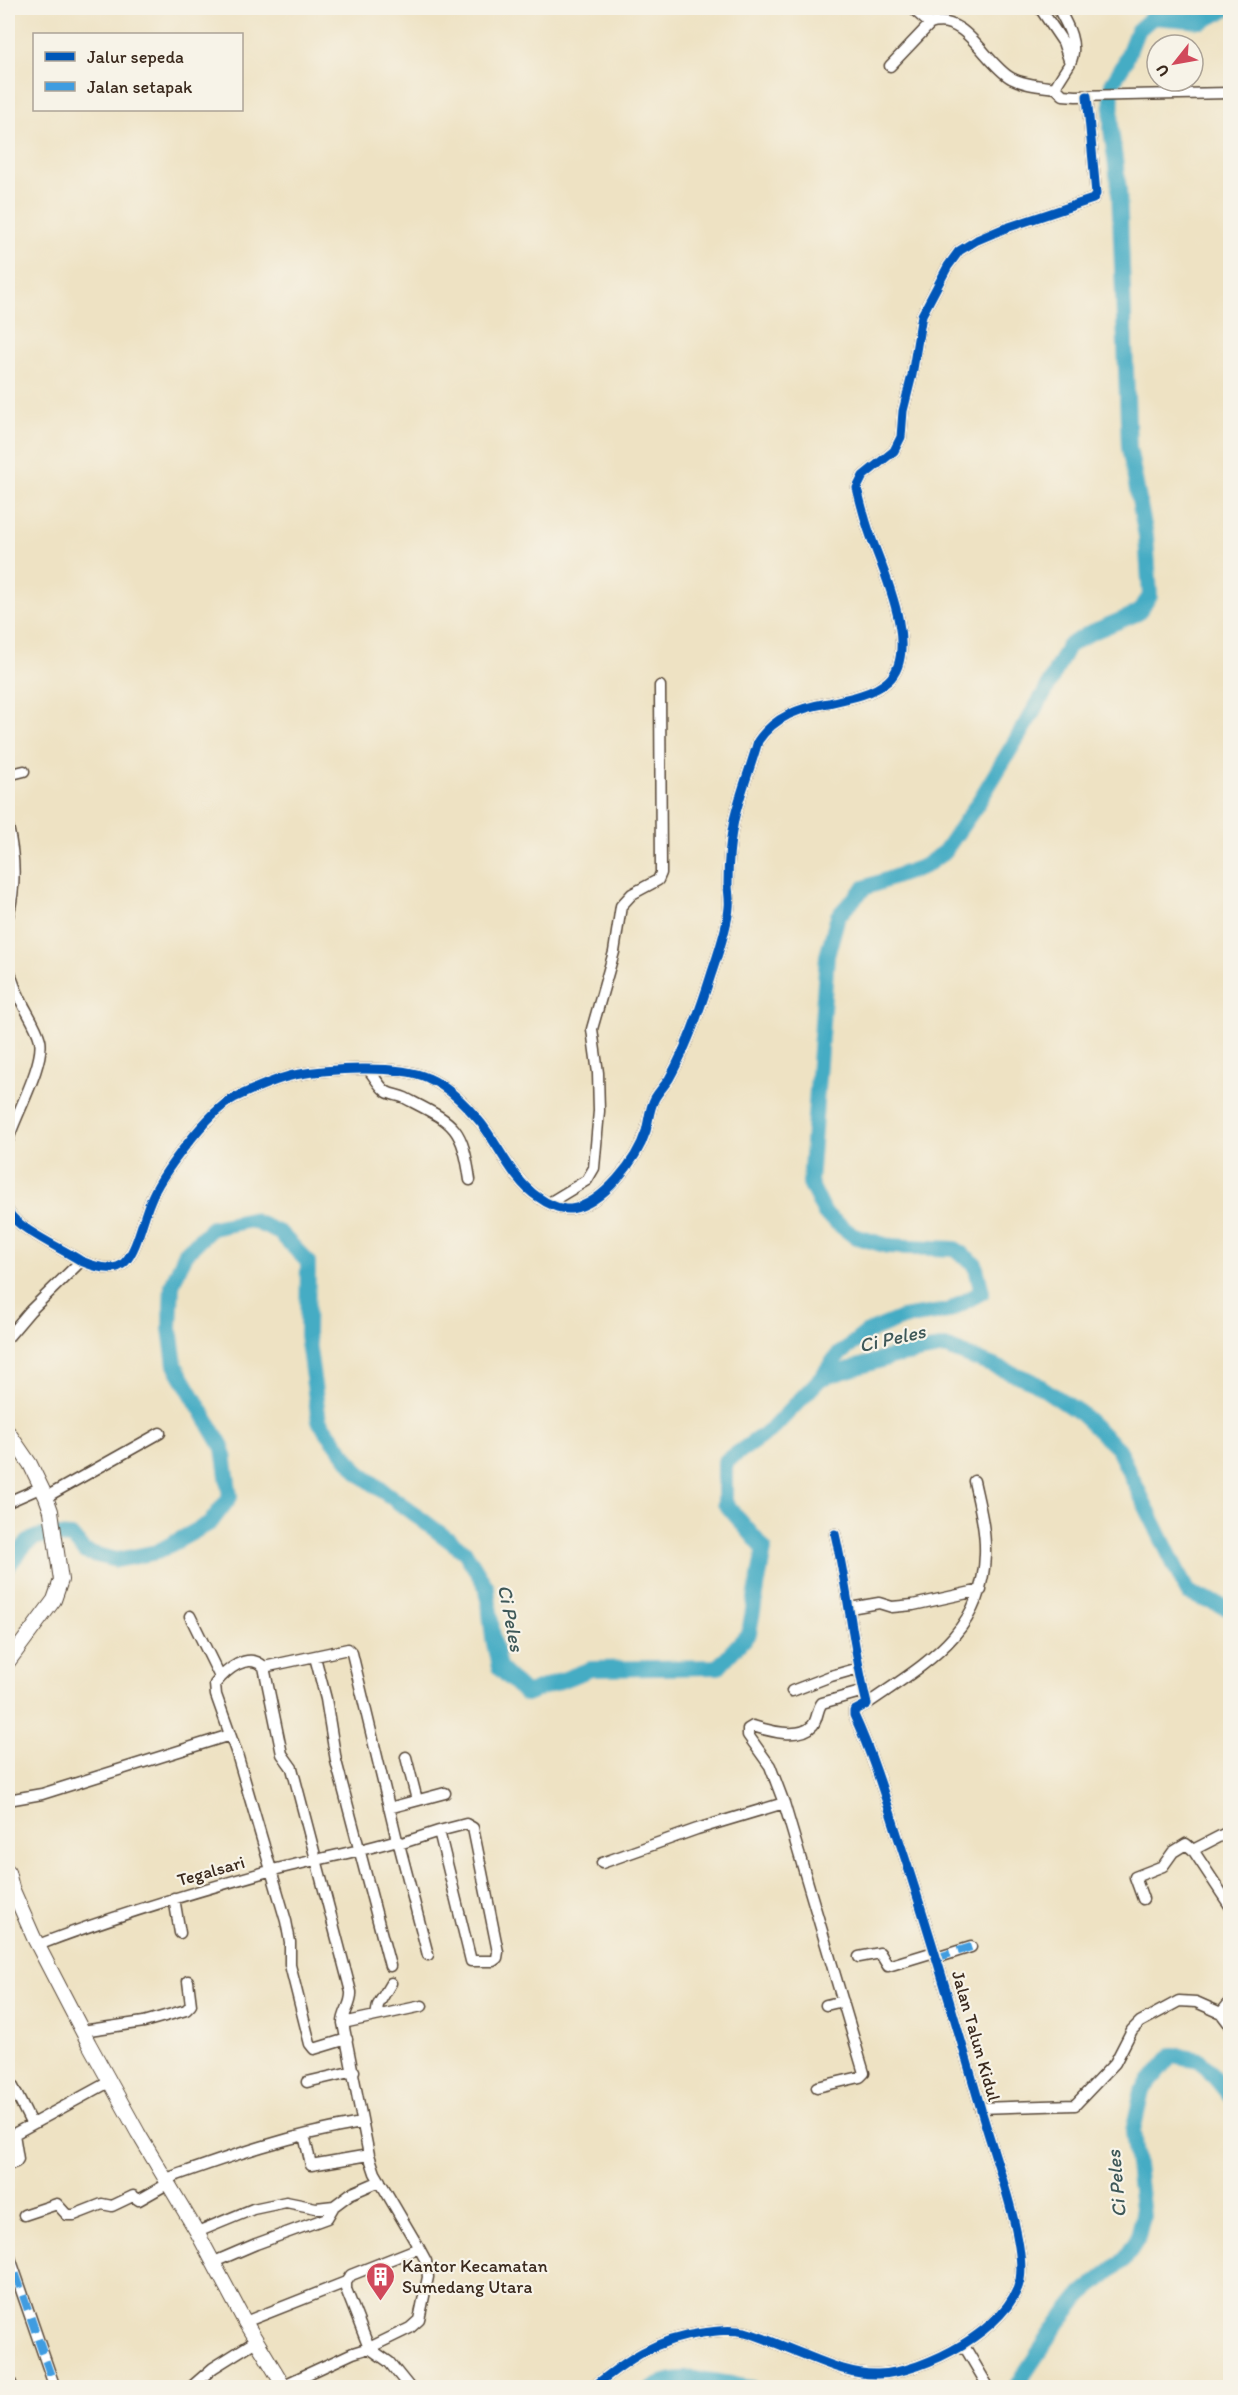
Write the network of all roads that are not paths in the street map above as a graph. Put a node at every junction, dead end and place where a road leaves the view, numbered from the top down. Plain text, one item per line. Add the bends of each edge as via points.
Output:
1 (912, 8) edge
2 (1040, 8) edge
3 (1058, 8) edge
4 (930, 24) junction
5 (1070, 63) junction
6 (890, 66) dead end
7 (1056, 88) junction
8 (1230, 93) edge
9 (1087, 96) junction
10 (660, 686) dead end
11 (24, 771) dead end
12 (8, 775) edge
13 (8, 827) edge
14 (8, 916) edge
15 (8, 964) edge
16 (369, 1070) junction
17 (8, 1140) edge
18 (470, 1180) dead end
19 (549, 1203) junction
20 (8, 1211) edge
21 (81, 1261) junction
22 (8, 1337) edge
23 (8, 1432) edge
24 (160, 1433) dead end
25 (974, 1481) dead end
26 (44, 1492) junction
27 (8, 1502) edge
28 (835, 1534) dead end
29 (981, 1590) junction
30 (850, 1608) junction
31 (190, 1616) dead end
32 (315, 1657) junction
33 (8, 1662) edge
34 (264, 1667) junction
35 (859, 1668) junction
36 (220, 1677) junction
37 (792, 1691) dead end
38 (864, 1691) junction
39 (867, 1704) junction
40 (230, 1735) junction
41 (406, 1757) dead end
42 (445, 1793) dead end
43 (8, 1800) edge
44 (417, 1800) junction
45 (784, 1803) junction
46 (389, 1808) junction
47 (439, 1831) junction
48 (1230, 1831) edge
49 (398, 1842) junction
50 (1193, 1850) junction
51 (359, 1851) junction
52 (315, 1862) junction
53 (602, 1863) dead end
54 (271, 1871) junction
55 (8, 1872) edge
56 (10, 1888) edge
57 (174, 1899) junction
58 (1143, 1899) dead end
59 (1230, 1906) edge
60 (180, 1933) dead end
61 (38, 1945) junction
62 (970, 1947) dead end
63 (429, 1955) dead end
64 (935, 1955) junction
65 (859, 1957) dead end
66 (390, 1966) dead end
67 (188, 1981) dead end
68 (391, 1983) dead end
69 (843, 2001) junction
70 (1230, 2002) edge
71 (826, 2005) dead end
72 (422, 2006) dead end
73 (1221, 2013) junction
74 (375, 2016) junction
75 (343, 2023) junction
76 (1230, 2025) edge
77 (82, 2031) junction
78 (347, 2039) junction
79 (354, 2071) junction
80 (8, 2077) edge
81 (109, 2082) junction
82 (307, 2082) dead end
83 (817, 2087) dead end
84 (980, 2108) junction
85 (31, 2123) junction
86 (361, 2123) junction
87 (304, 2135) junction
88 (369, 2155) junction
89 (8, 2165) edge
90 (167, 2181) junction
91 (380, 2181) junction
92 (334, 2206) junction
93 (24, 2214) dead end
94 (197, 2232) junction
95 (419, 2248) junction
96 (8, 2252) edge
97 (214, 2262) junction
98 (346, 2282) junction
99 (245, 2322) junction
100 (256, 2341) junction
101 (963, 2344) junction
102 (369, 2348) junction
103 (8, 2377) edge
104 (987, 2383) edge
105 (284, 2386) edge
106 (13, 2388) edge
107 (56, 2388) edge
108 (190, 2388) edge
109 (410, 2388) edge
110 (592, 2388) edge

1 - 4 street
2 - 5 street via 1063,42
3 - 5 street via 1073,40
4 - 6 street
4 - 7 street via 947,22 961,29 1000,71 1014,80
5 - 7 street
7 - 9 street via 1063,94
8 - 9 street
9 - 19 street via 1096,194 1093,199 1003,229 959,251 922,315 901,437 894,451 862,476 857,488 896,604 901,639 894,673 873,689 794,711 766,730 758,741 735,819 728,868 729,907 712,973 669,1078 648,1115 646,1131 633,1159 603,1192 570,1209
10 - 19 street via 661,873 658,880 632,894 621,906 614,952 592,1029 599,1111 594,1168 587,1180
11 - 12 street
13 - 14 street via 14,858
15 - 17 street via 40,1039 26,1097
16 - 18 street via 388,1093 449,1122 464,1145
16 - 19 street via 426,1077 443,1087 465,1104 483,1126 525,1188
16 - 21 street via 295,1075 233,1099 200,1129 159,1184 125,1262 110,1268
20 - 21 street via 21,1226
21 - 22 street
23 - 26 main road
24 - 26 street
25 - 29 street via 986,1552
26 - 27 street
26 - 33 main road via 59,1558 59,1591
28 - 30 street
29 - 30 street via 913,1605 892,1607 879,1603
29 - 39 street via 959,1632 939,1652
30 - 35 street
31 - 36 street
32 - 34 street
32 - 46 street via 348,1649 352,1653
32 - 51 street
34 - 36 street via 249,1659
34 - 52 street via 282,1754 292,1768
35 - 37 street
35 - 38 street
36 - 40 street via 215,1684 216,1695
38 - 39 street
38 - 45 street via 822,1702 813,1725 804,1730 789,1733 753,1726 748,1729 748,1735 770,1766
39 - 64 street, Jalan Talun Kidul via 854,1711 857,1723
40 - 43 street via 42,1794
40 - 54 street
41 - 44 street
42 - 44 street
44 - 46 street
45 - 53 street
45 - 69 street
46 - 49 street
47 - 47 street, Tegalsari via 471,1961 493,1961 498,1952 472,1828 466,1824
47 - 49 street, Tegalsari
48 - 50 street
49 - 51 street, Tegalsari
49 - 63 street
50 - 58 street via 1183,1844 1163,1866 1137,1875 1135,1880
50 - 59 street
51 - 52 street, Tegalsari
51 - 66 street
52 - 54 street, Tegalsari
52 - 75 street via 351,1992 352,2001
54 - 57 street, Tegalsari
54 - 78 street via 286,1921 290,1965 312,2048
55 - 56 main road
56 - 61 main road
57 - 60 street
57 - 61 street, Tegalsari
61 - 77 main road
62 - 64 street
64 - 65 street via 888,1966 880,1953
64 - 84 street, Jalan Talun Kidul
67 - 77 street via 191,2005 186,2010 144,2022
68 - 74 street
69 - 71 street
69 - 83 street via 864,2073
70 - 73 street
72 - 74 street
73 - 76 street
73 - 84 street via 1196,2002 1179,2001 1140,2022 1115,2062 1075,2105
74 - 75 street
75 - 78 street
77 - 81 main road
78 - 79 street
79 - 82 street
79 - 86 street
80 - 85 street
81 - 85 street
81 - 90 main road
84 - 101 street, Jalan Talun Kidul via 1018,2242 1020,2279 1012,2300 996,2319
85 - 89 street via 14,2134 18,2159
86 - 87 street
86 - 88 street
87 - 88 street via 310,2165
87 - 90 street via 243,2151
88 - 91 street
90 - 93 street via 139,2200 133,2196 112,2206 102,2204 74,2215 67,2215 59,2204
90 - 94 main road
91 - 92 street
91 - 95 street
92 - 94 street via 316,2208 286,2202 253,2209
92 - 97 street via 327,2218
94 - 97 main road
95 - 98 street via 351,2275
95 - 102 street via 428,2277 419,2320
96 - 107 street
97 - 99 main road
98 - 99 street
98 - 102 street
99 - 100 main road
100 - 105 main road
100 - 108 street
101 - 104 street
101 - 110 street, Jalan Talun Kidul via 899,2372 866,2374 827,2364 747,2333 714,2331 679,2336 655,2345
102 - 105 street
102 - 109 street via 389,2362
103 - 106 street

